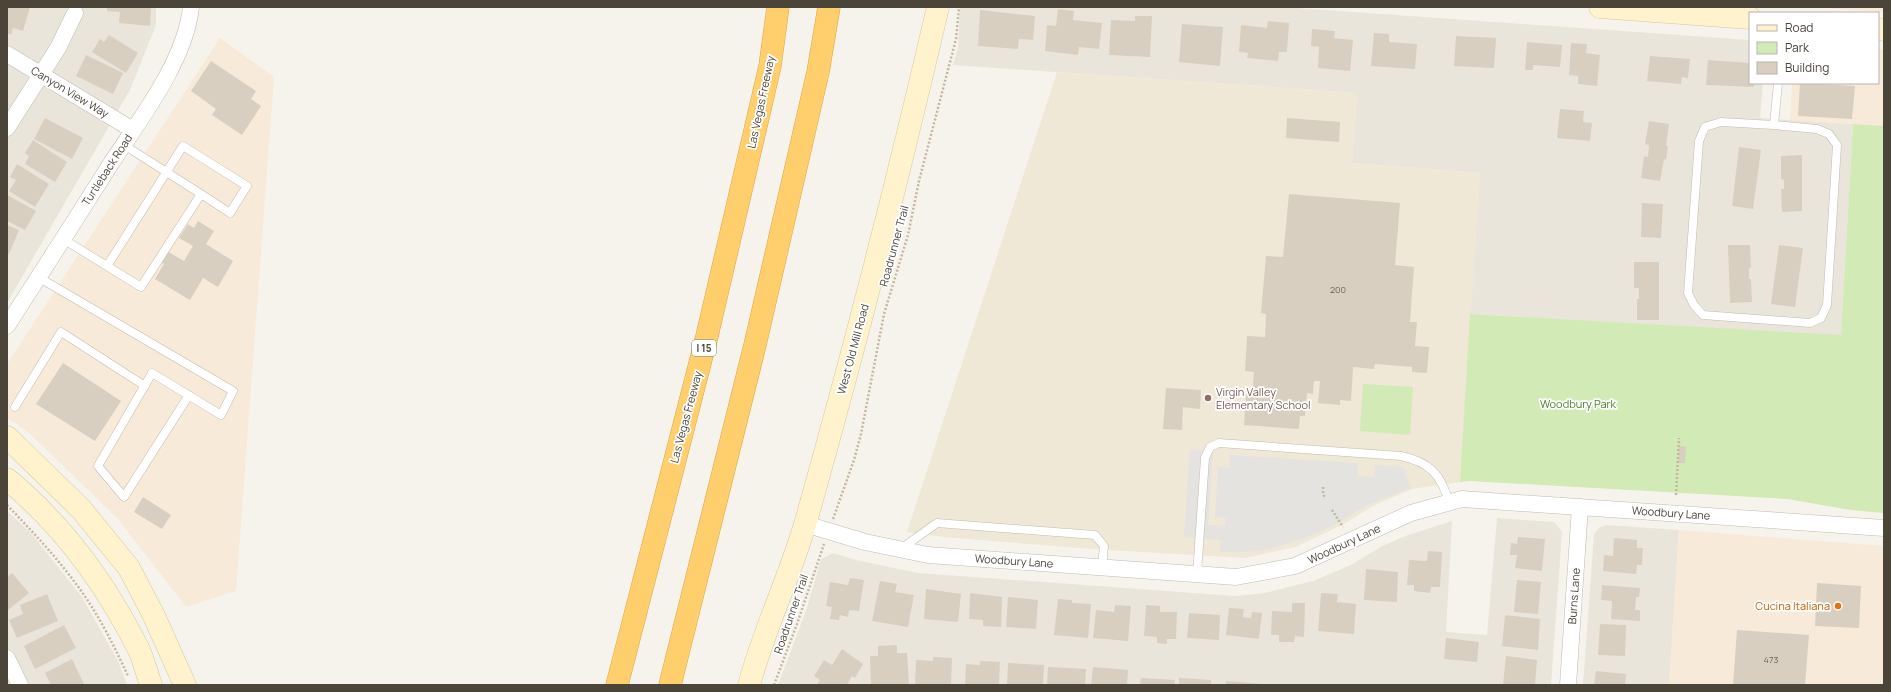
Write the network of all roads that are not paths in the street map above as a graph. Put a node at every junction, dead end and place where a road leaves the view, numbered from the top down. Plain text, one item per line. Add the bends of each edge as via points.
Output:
1 (191, 7) edge
2 (778, 7) edge
3 (829, 7) edge
4 (938, 7) edge
5 (1600, 7) edge
6 (75, 13) dead end
7 (1749, 18) edge
8 (7, 54) edge
9 (41, 74) junction
10 (1778, 84) edge
11 (1774, 125) junction
12 (7, 128) edge
13 (133, 130) junction
14 (124, 145) junction
15 (166, 172) junction
16 (200, 194) junction
17 (63, 239) junction
18 (107, 266) junction
19 (38, 277) junction
20 (7, 326) edge
21 (145, 386) junction
22 (189, 395) junction
23 (15, 407) dead end
24 (7, 437) edge
25 (7, 479) edge
26 (1449, 502) junction
27 (1580, 507) junction
28 (805, 524) junction
29 (1884, 528) edge
30 (901, 549) junction
31 (1102, 567) junction
32 (1197, 574) junction
33 (7, 658) edge
34 (20, 685) edge
35 (151, 685) edge
36 (185, 685) edge
37 (617, 685) edge
38 (670, 685) edge
39 (749, 685) edge
40 (1568, 685) edge

1 - 13 street, Turtleback Road via 175,62
2 - 37 highway, Las Vegas Freeway / I 15 via 770,66 707,336
3 - 38 highway via 818,72 757,338
4 - 28 street, West Old Mill Road via 868,294
5 - 7 street
6 - 9 street via 58,48
8 - 9 street, Canyon View Way
9 - 12 street
9 - 13 street, Canyon View Way
10 - 11 lane
11 - 11 lane via 1721,122 1705,127 1699,141 1688,293 1703,315 1810,323 1821,318 1827,306 1837,145 1830,134 1817,129
13 - 14 street, Turtleback Road
14 - 15 lane
14 - 17 street, Turtleback Road
15 - 16 lane
15 - 16 lane via 183,146 247,186 230,213
15 - 18 lane
16 - 18 lane via 141,287
17 - 18 lane
17 - 19 street, Turtleback Road
19 - 20 street, Turtleback Road
19 - 22 lane via 233,391 221,415
21 - 22 lane via 152,373
21 - 22 lane via 98,466 124,497
21 - 23 lane via 62,332
24 - 36 street via 81,509 129,568
25 - 35 street via 48,517 102,584 139,651
26 - 27 street, Woodbury Lane via 1462,499
26 - 32 street, Woodbury Lane via 1411,513 1294,566 1236,577
26 - 32 lane via 1445,487 1438,476 1418,460 1401,456 1219,442 1210,447 1205,458
27 - 29 street, Woodbury Lane
27 - 40 street, Burns Lane
28 - 30 street, Woodbury Lane via 865,542
28 - 39 street, West Old Mill Road via 755,661
30 - 31 street, Woodbury Lane via 928,555
30 - 31 lane via 937,523 1095,535 1104,546
31 - 32 street, Woodbury Lane
33 - 34 street

